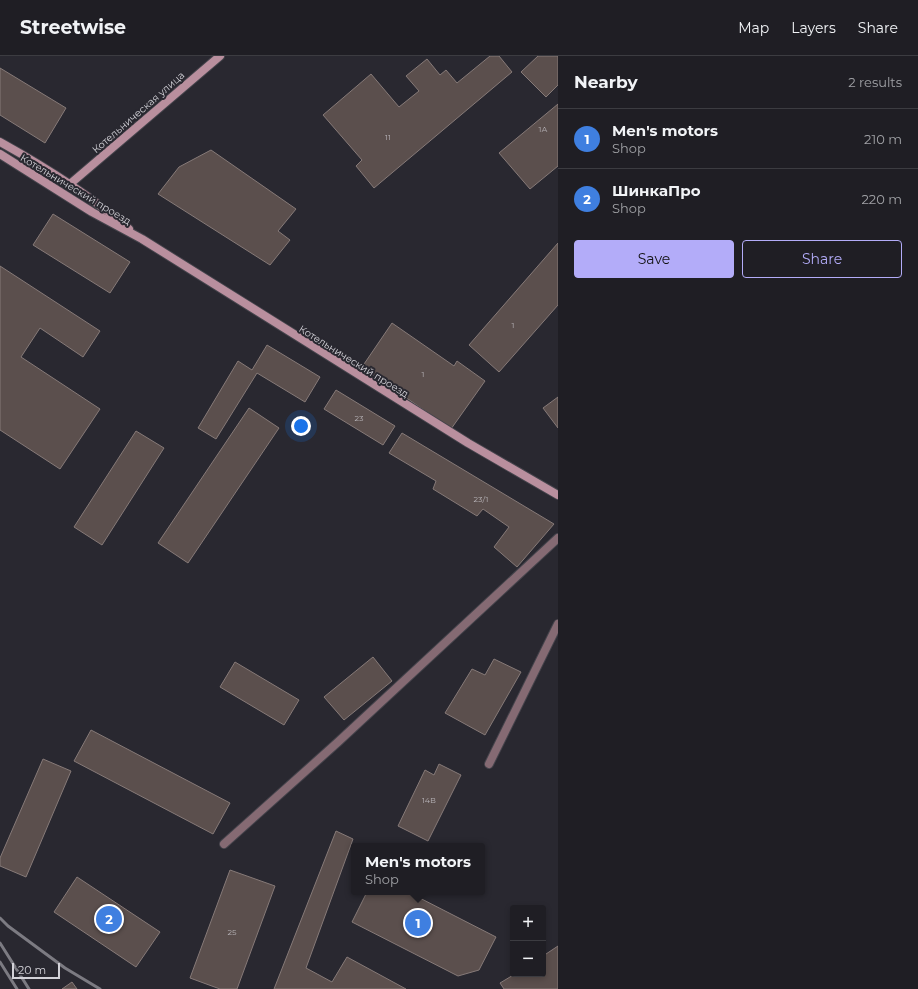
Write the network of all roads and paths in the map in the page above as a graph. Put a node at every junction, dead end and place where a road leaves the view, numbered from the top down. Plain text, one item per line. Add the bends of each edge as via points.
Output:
1 (220, 56) edge
2 (0, 142) edge
3 (0, 154) edge
4 (70, 184) junction
5 (142, 240) junction
6 (558, 495) edge
7 (558, 538) edge
8 (558, 624) edge
9 (489, 764) dead end
10 (224, 844) dead end

1 - 4 street, Котельническая улица
2 - 4 street, Котельнический проезд
3 - 5 street, Котельнический проезд
4 - 5 street, Котельнический проезд via 114,215
5 - 6 street, Котельнический проезд via 468,443
7 - 10 lane
8 - 9 lane

